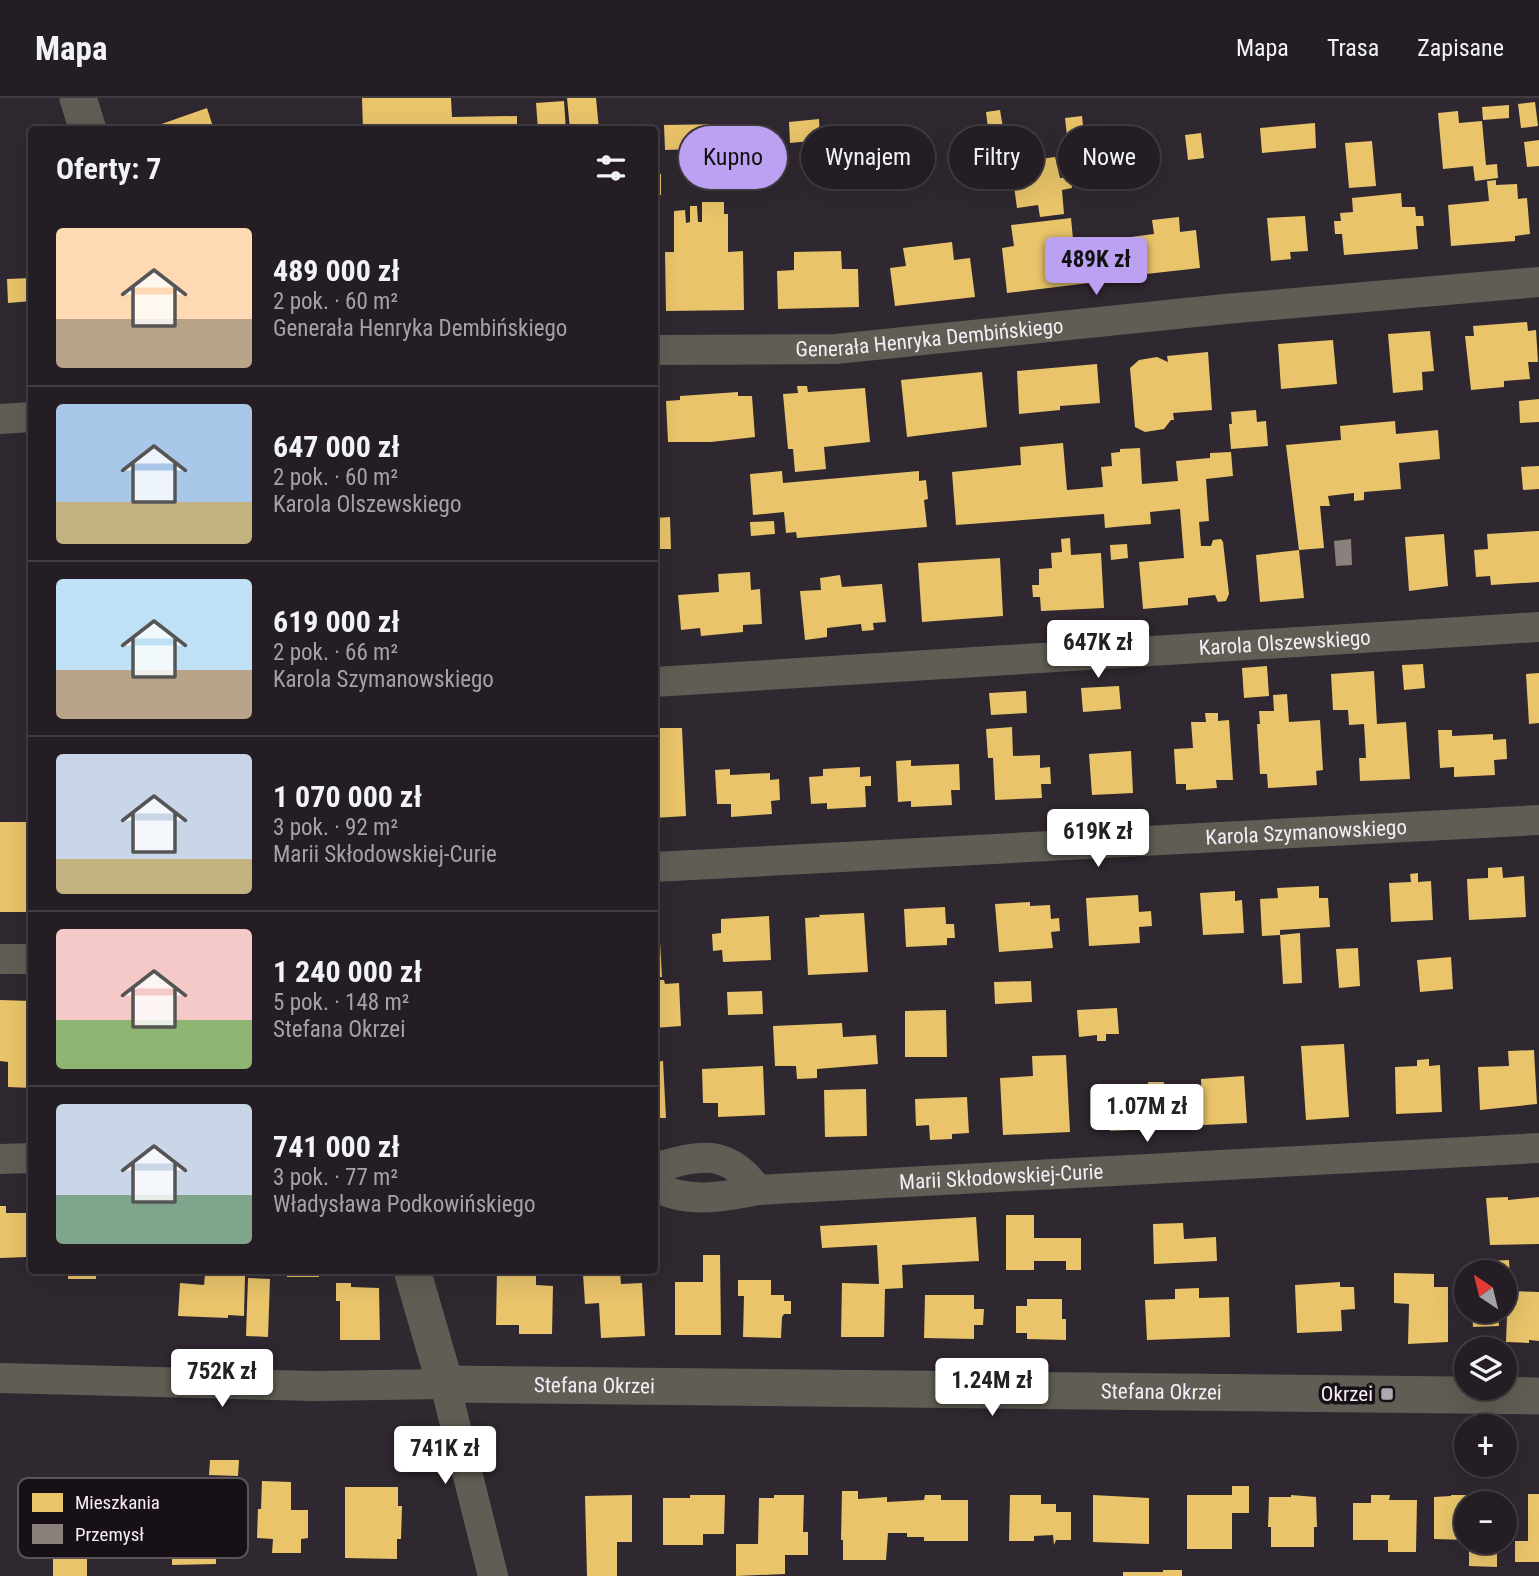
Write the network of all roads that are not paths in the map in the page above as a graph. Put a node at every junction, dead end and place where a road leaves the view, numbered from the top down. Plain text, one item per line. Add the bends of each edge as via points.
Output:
1 (78, 98) edge
2 (87, 126) edge
3 (1539, 282) edge
4 (658, 350) edge
5 (28, 417) edge
6 (0, 419) edge
7 (1539, 627) edge
8 (658, 682) edge
9 (1539, 820) edge
10 (658, 867) edge
11 (0, 959) edge
12 (28, 959) edge
13 (1539, 1148) edge
14 (0, 1158) edge
15 (28, 1158) edge
16 (658, 1167) edge
17 (658, 1188) edge
18 (758, 1190) junction
19 (413, 1274) edge
20 (0, 1378) edge
21 (445, 1384) junction
22 (1539, 1396) edge
23 (494, 1576) edge

1 - 2 street
3 - 4 street, Generała Henryka Dembińskiego via 836,349
5 - 6 street
7 - 8 street, Karola Olszewskiego
9 - 10 street, Karola Szymanowskiego
11 - 12 street
13 - 18 street, Marii Skłodowskiej-Curie
14 - 15 street
16 - 18 street via 710,1157 723,1160 746,1173
17 - 18 street, Marii Skłodowskiej-Curie via 681,1197 722,1198
19 - 21 street
20 - 21 street via 300,1386
21 - 22 street, Stefana Okrzei
21 - 23 street

